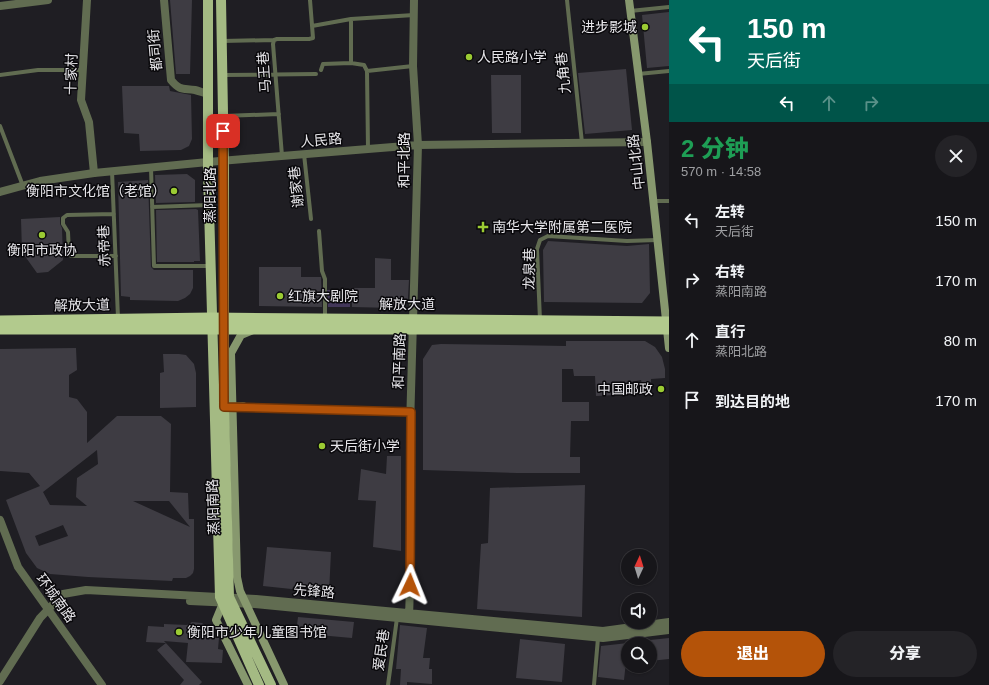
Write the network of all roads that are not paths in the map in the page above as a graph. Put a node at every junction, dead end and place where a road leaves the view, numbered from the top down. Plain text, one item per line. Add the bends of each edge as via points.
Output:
1 (48, 0) edge
2 (87, 0) edge
3 (164, 0) edge
4 (208, 0) edge
5 (221, 0) edge
6 (310, 0) edge
7 (414, 0) edge
8 (567, 0) edge
9 (629, 0) edge
10 (0, 6) edge
11 (669, 8) edge
12 (630, 11) junction
13 (414, 15) junction
14 (351, 19) junction
15 (312, 26) junction
16 (274, 40) junction
17 (222, 41) junction
18 (351, 63) junction
19 (413, 66) junction
20 (84, 70) junction
21 (321, 70) dead end
22 (367, 71) junction
23 (669, 71) edge
24 (276, 74) junction
25 (316, 74) dead end
26 (638, 74) junction
27 (0, 75) edge
28 (222, 76) junction
29 (208, 94) junction
30 (279, 114) junction
31 (223, 116) junction
32 (0, 126) edge
33 (647, 142) junction
34 (582, 143) junction
35 (418, 145) junction
36 (368, 149) junction
37 (304, 154) junction
38 (282, 156) junction
39 (224, 161) junction
40 (208, 162) junction
41 (151, 167) junction
42 (112, 171) junction
43 (94, 173) junction
44 (23, 186) junction
45 (0, 192) edge
46 (653, 201) junction
47 (669, 201) edge
48 (209, 205) junction
49 (152, 207) junction
50 (114, 214) junction
51 (311, 219) dead end
52 (319, 231) dead end
53 (658, 240) junction
54 (116, 256) junction
55 (210, 266) junction
56 (118, 319) junction
57 (325, 319) junction
58 (0, 320) edge
59 (540, 321) junction
60 (211, 324) junction
61 (224, 324) junction
62 (413, 324) junction
63 (668, 326) edge
64 (0, 329) edge
65 (255, 329) junction
66 (669, 348) edge
67 (243, 406) joint
68 (228, 407) junction
69 (411, 412) junction
70 (0, 520) edge
71 (226, 600) junction
72 (245, 601) junction
73 (50, 611) junction
74 (409, 616) junction
75 (397, 618) junction
76 (669, 622) edge
77 (669, 630) edge
78 (598, 638) junction
79 (0, 681) edge
80 (3, 685) edge
81 (102, 685) edge
82 (248, 685) edge
83 (259, 685) edge
84 (271, 685) edge
85 (284, 685) edge
86 (388, 685) edge
87 (594, 685) edge

1 - 10 street
2 - 20 street, 十家村
3 - 29 street, 都司街 via 171,80 176,87
4 - 29 main road, 蒸阳北路
5 - 17 main road, 蒸阳北路
6 - 15 lane
7 - 13 street, 和平北路
8 - 34 lane, 九角巷
9 - 12 main road, 中山北路
11 - 12 lane
12 - 26 main road, 中山北路
13 - 14 lane
13 - 19 street, 和平北路
14 - 15 lane
14 - 18 lane
15 - 16 lane, 马王巷 via 313,38
16 - 17 lane
16 - 24 lane, 马王巷
17 - 28 main road, 蒸阳北路
18 - 21 lane via 323,64
18 - 22 lane via 364,66
19 - 22 lane
19 - 35 street, 和平北路
20 - 27 lane via 38,70
20 - 43 street, 十家村 via 82,100 89,122
22 - 36 lane
23 - 26 lane
24 - 25 lane
24 - 28 lane
24 - 30 lane, 马王巷
26 - 33 main road, 中山北路
28 - 31 main road, 蒸阳北路
29 - 40 main road, 蒸阳北路
30 - 31 lane
30 - 38 lane, 马王巷
31 - 39 main road, 蒸阳北路
32 - 44 lane
33 - 34 street, 人民路
33 - 46 main road, 中山北路
34 - 35 street, 人民路
35 - 36 street, 人民路
35 - 62 street, 和平北路
36 - 37 street, 人民路
37 - 38 street, 人民路
37 - 51 lane, 谢家巷
38 - 39 street, 人民路
39 - 40 street, 人民路
39 - 61 main road, 蒸阳北路
40 - 41 street, 人民路
40 - 48 main road, 蒸阳北路
41 - 42 street, 人民路
41 - 49 lane
42 - 43 street, 人民路
42 - 50 lane, 赤帝巷
43 - 44 street, 人民路
44 - 45 street, 人民路
46 - 47 lane
46 - 53 main road, 中山北路
48 - 49 lane
48 - 55 main road, 蒸阳北路
49 - 55 lane via 154,266
50 - 54 lane, 赤帝巷
50 - 54 lane via 67,215 63,218 63,224 68,232 71,256
52 - 57 lane via 325,279
53 - 59 lane, 龙泉巷 via 627,241 548,236 540,240 537,249
53 - 63 main road, 中山北路
54 - 56 lane, 赤帝巷
55 - 60 main road, 蒸阳北路
56 - 58 highway, 解放大道
56 - 60 highway, 解放大道
57 - 61 highway, 解放大道
57 - 62 highway, 解放大道
59 - 62 highway, 解放大道
59 - 63 highway, 解放大道
60 - 61 highway, 解放大道
60 - 64 highway, 解放大道
60 - 71 main road, 蒸阳南路
61 - 65 highway, 解放大道
61 - 68 main road, 蒸阳南路
62 - 63 highway, 解放大道
62 - 65 highway, 解放大道
62 - 69 street, 和平南路
63 - 66 main road, 中山北路
65 - 68 main road via 241,335 231,353
67 - 68 street
67 - 69 lane
68 - 71 main road, 蒸阳南路
68 - 72 main road via 237,577
69 - 74 street, 和平南路
70 - 73 street, 环城南路 via 18,567
71 - 72 street, 先锋路
71 - 73 street, 先锋路 via 86,590 63,594
71 - 82 main road via 216,620
71 - 83 main road, 蒸阳南路
71 - 84 main road, 蒸阳南路
72 - 74 street, 先锋路
72 - 75 street, 先锋路
72 - 85 main road
73 - 79 street, 先锋路 via 40,618
73 - 80 street, 先锋路
73 - 81 street, 环城南路
74 - 75 street, 先锋路
74 - 76 street, 先锋路 via 603,631
74 - 78 street, 先锋路
75 - 86 lane, 爱民巷
77 - 78 street, 先锋路
78 - 87 lane

